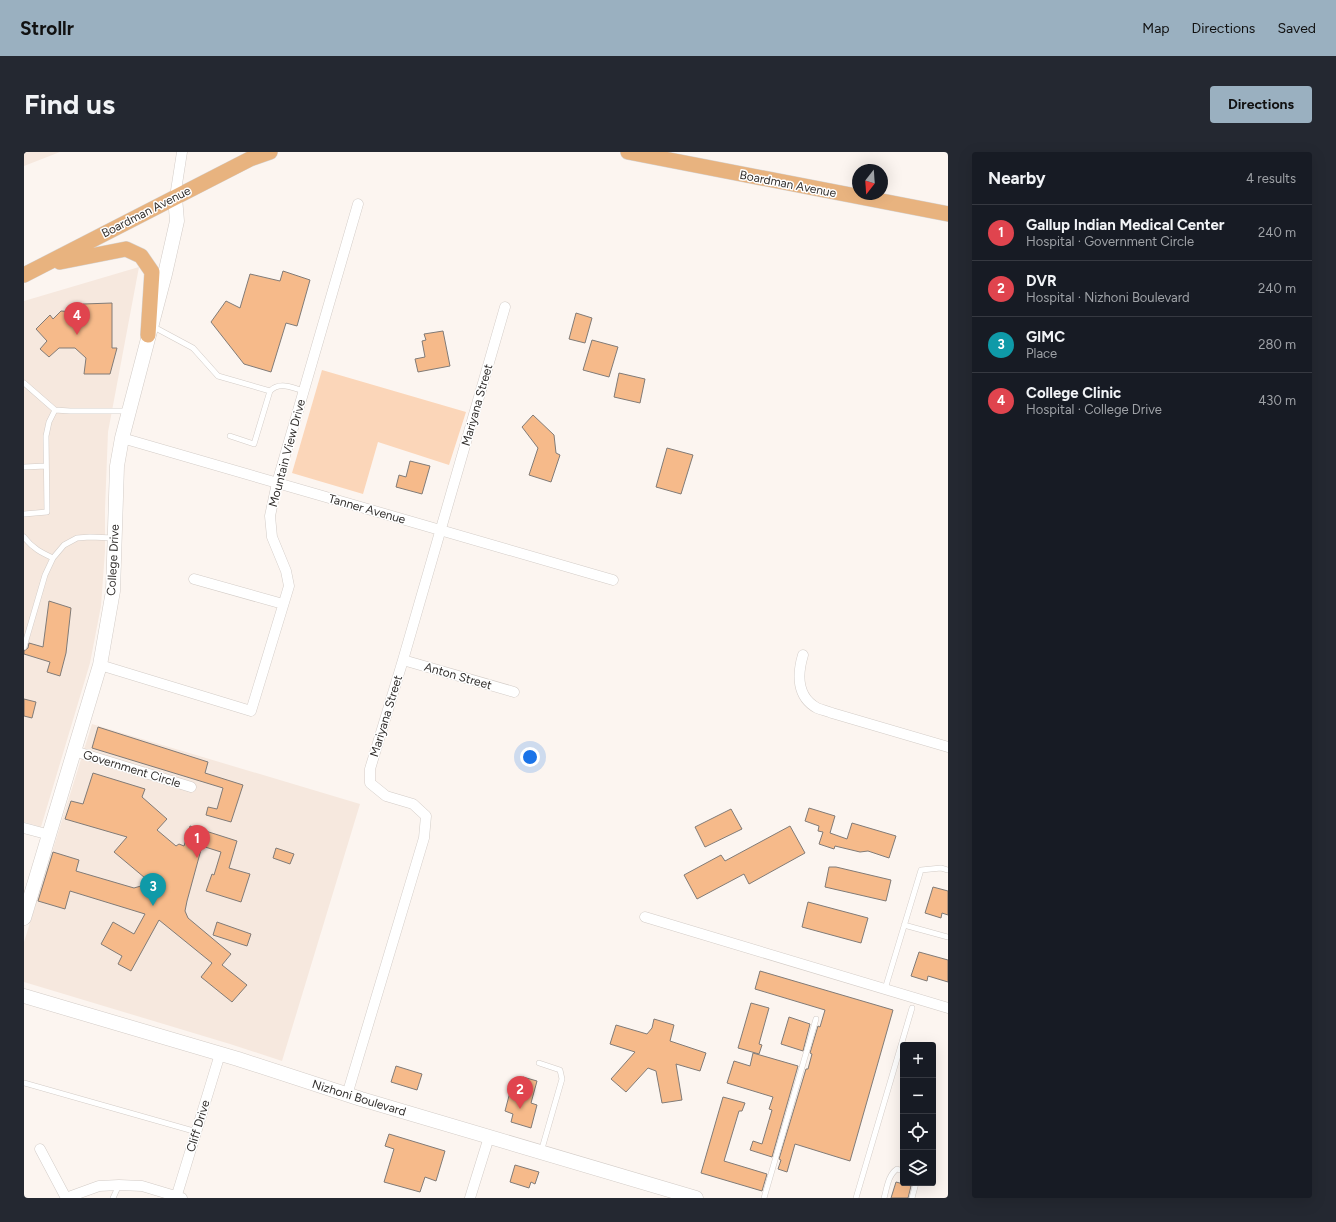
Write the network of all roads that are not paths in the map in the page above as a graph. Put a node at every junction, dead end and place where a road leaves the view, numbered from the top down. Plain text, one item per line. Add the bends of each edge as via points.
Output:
1 (182, 152) edge
2 (270, 152) edge
3 (628, 152) edge
4 (175, 197) junction
5 (358, 204) dead end
6 (948, 214) edge
7 (44, 265) junction
8 (24, 275) edge
9 (506, 307) dead end
10 (150, 330) junction
11 (24, 383) edge
12 (270, 391) junction
13 (304, 391) junction
14 (55, 410) junction
15 (129, 412) junction
16 (230, 436) dead end
17 (122, 438) junction
18 (46, 466) junction
19 (24, 467) edge
20 (277, 482) junction
21 (24, 514) edge
22 (440, 530) junction
23 (24, 537) edge
24 (115, 538) junction
25 (53, 558) junction
26 (194, 579) dead end
27 (613, 580) dead end
28 (283, 604) junction
29 (24, 648) edge
30 (803, 655) dead end
31 (403, 660) junction
32 (100, 665) junction
33 (514, 692) dead end
34 (948, 747) edge
35 (74, 751) junction
36 (191, 787) dead end
37 (24, 828) edge
38 (50, 835) junction
39 (948, 870) edge
40 (645, 917) dead end
41 (24, 918) edge
42 (904, 925) junction
43 (948, 937) edge
44 (885, 989) junction
45 (24, 996) edge
46 (912, 1008) dead end
47 (948, 1008) edge
48 (816, 1018) dead end
49 (220, 1054) junction
50 (539, 1063) dead end
51 (24, 1083) edge
52 (347, 1095) junction
53 (197, 1132) junction
54 (488, 1137) junction
55 (40, 1149) dead end
56 (541, 1153) junction
57 (900, 1170) edge
58 (120, 1185) junction
59 (915, 1186) edge
60 (179, 1197) edge
61 (66, 1198) edge
62 (113, 1198) edge
63 (470, 1198) edge
64 (696, 1198) edge
65 (764, 1198) edge
66 (856, 1198) edge
67 (884, 1198) edge
68 (912, 1198) edge

1 - 4 street
2 - 4 main road, Boardman Avenue via 250,159
3 - 6 main road, Boardman Avenue
4 - 7 main road, Boardman Avenue
4 - 10 main road, College Drive via 177,221
5 - 13 street, Mountain View Drive
7 - 8 main road, Boardman Avenue
7 - 10 main road via 126,249 141,256 152,272
9 - 22 street, Mariyana Street
10 - 12 lane via 172,335 193,348 218,376
10 - 15 main road, College Drive
11 - 14 lane
12 - 13 lane via 275,386 282,385
12 - 16 lane via 254,444
13 - 20 street, Mountain View Drive
14 - 15 lane
14 - 18 lane via 46,436
15 - 17 main road, College Drive
17 - 20 street, Tanner Avenue
17 - 24 main road, College Drive via 117,466
18 - 19 lane
18 - 21 lane via 47,512
20 - 22 street, Tanner Avenue
20 - 28 street, Mountain View Drive via 270,516 272,538 286,571 289,586
22 - 27 street, Tanner Avenue
22 - 31 street, Mariyana Street
23 - 25 lane via 38,551
24 - 25 lane via 77,538 64,545
24 - 32 main road, College Drive via 112,591
25 - 29 lane via 45,575
26 - 28 street
28 - 32 street, Mountain View Drive via 251,711
30 - 34 street via 798,674 800,686 805,697 816,707
31 - 33 street, Anton Street
31 - 52 street, Mariyana Street via 370,769 370,783 386,796 413,804 426,816 424,838
32 - 35 main road, College Drive
35 - 36 street, Government Circle
35 - 38 main road, College Drive
37 - 38 street
38 - 41 main road, College Drive
39 - 42 lane via 921,870
40 - 44 street
42 - 43 lane
42 - 44 lane
44 - 47 street
45 - 49 main road, Nizhoni Boulevard
46 - 66 lane
48 - 65 lane
49 - 52 main road, Nizhoni Boulevard
49 - 53 street, Cliff Drive
50 - 56 lane via 560,1070 562,1079
51 - 53 lane
52 - 54 main road, Nizhoni Boulevard
53 - 60 street, Cliff Drive
54 - 56 main road, Nizhoni Boulevard
54 - 63 street
55 - 61 street
56 - 64 main road, Nizhoni Boulevard
57 - 67 lane via 893,1172
58 - 60 street via 142,1186
58 - 61 street via 99,1186
58 - 62 lane
59 - 68 lane

